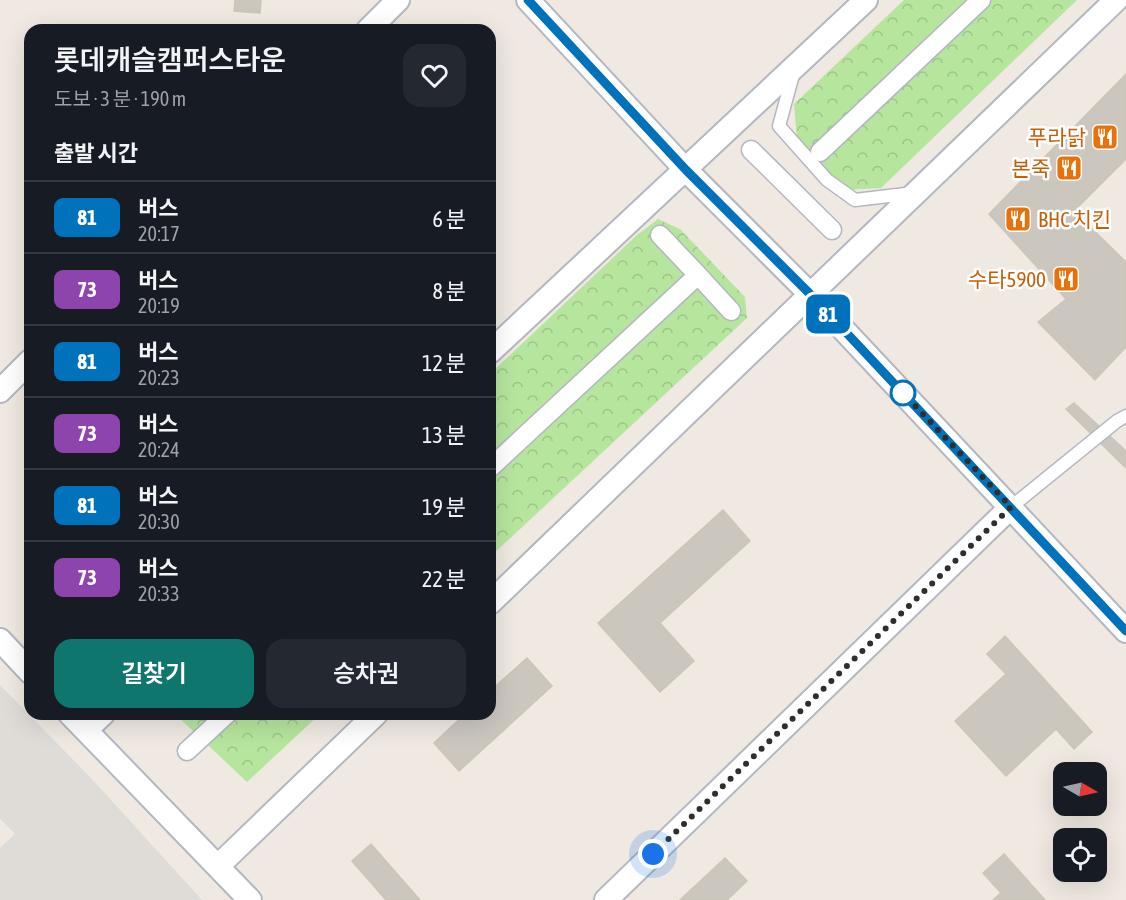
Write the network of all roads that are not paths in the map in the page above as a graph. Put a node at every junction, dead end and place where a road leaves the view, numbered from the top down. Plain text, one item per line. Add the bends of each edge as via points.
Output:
1 (398, 0) edge
2 (528, 0) edge
3 (866, 0) edge
4 (981, 0) edge
5 (1116, 0) edge
6 (374, 24) edge
7 (795, 67) junction
8 (751, 150) dead end
9 (820, 152) dead end
10 (686, 170) junction
11 (917, 193) junction
12 (832, 230) dead end
13 (660, 235) dead end
14 (698, 275) junction
15 (811, 295) junction
16 (731, 311) dead end
17 (496, 346) edge
18 (24, 367) edge
19 (0, 391) edge
20 (1126, 416) edge
21 (496, 462) edge
22 (1011, 507) junction
23 (496, 597) edge
24 (1126, 631) edge
25 (0, 640) edge
26 (24, 666) edge
27 (221, 720) edge
28 (370, 720) edge
29 (78, 722) edge
30 (187, 751) dead end
31 (218, 866) junction
32 (250, 900) edge
33 (606, 900) edge

1 - 6 street
2 - 10 street
3 - 7 street
4 - 9 street
5 - 11 street
7 - 10 street
7 - 11 lane via 779,126 827,180 855,200
8 - 12 street
10 - 15 street
10 - 17 street
11 - 15 street
13 - 14 street
14 - 16 street
14 - 21 street
15 - 22 street
15 - 23 street
18 - 19 street
20 - 22 lane
22 - 24 street
22 - 33 street
25 - 26 street
27 - 30 street
28 - 31 street
29 - 31 street
31 - 32 street

